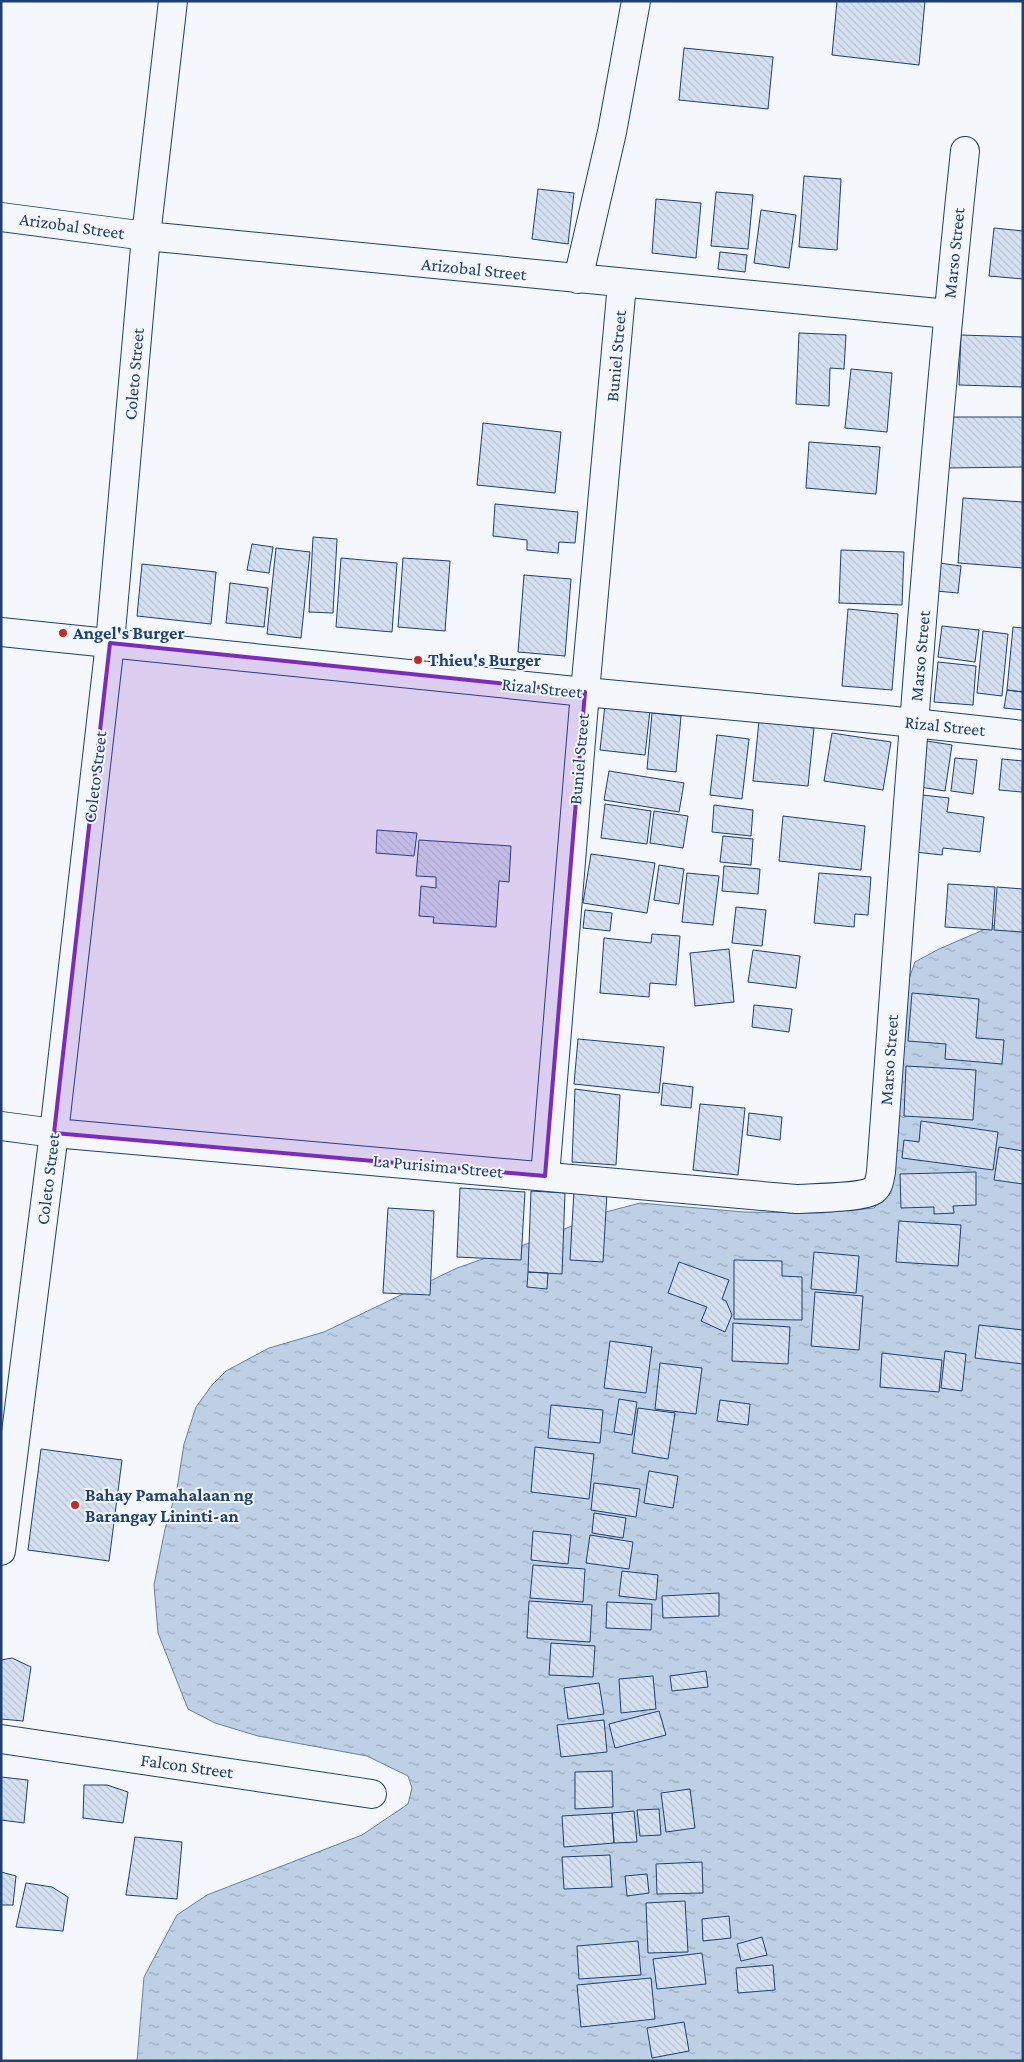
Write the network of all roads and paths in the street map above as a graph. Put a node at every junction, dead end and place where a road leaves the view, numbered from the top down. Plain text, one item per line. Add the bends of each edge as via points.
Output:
1 (173, 1) edge
2 (636, 1) edge
3 (965, 151) dead end
4 (1, 217) edge
5 (146, 236) junction
6 (578, 279) junction
7 (622, 284) junction
8 (948, 314) junction
9 (1, 632) edge
10 (110, 643) junction
11 (585, 692) junction
12 (914, 723) junction
13 (1023, 734) edge
14 (1, 1126) edge
15 (54, 1133) junction
16 (545, 1176) junction
17 (873, 1190) joint
18 (2, 1541) edge
19 (1, 1739) edge
20 (372, 1794) dead end

1 - 5 street, Coleto Street
2 - 6 street via 612,132
3 - 8 street, Marso Street
4 - 5 street, Arizobal Street
5 - 6 street, Arizobal Street
5 - 10 street, Coleto Street
6 - 7 street, Arizobal Street
7 - 8 street, Arizobal Street
7 - 11 street, Buniel Street
8 - 12 street, Marso Street
9 - 10 street, Rizal Street
10 - 11 street, Rizal Street
10 - 15 street, Coleto Street
11 - 12 street, Rizal Street
11 - 16 street, Buniel Street
12 - 13 street, Rizal Street
12 - 17 street, Marso Street via 880,1172
14 - 15 street, La Purisima Street
15 - 16 street, La Purisima Street
15 - 18 street, Coleto Street
16 - 17 street, La Purisima Street via 796,1199 859,1195
19 - 20 street, Falcon Street

